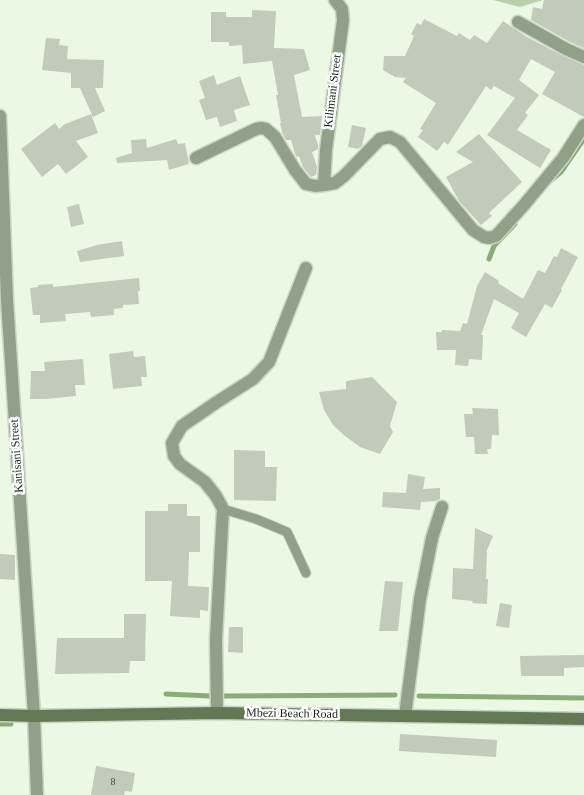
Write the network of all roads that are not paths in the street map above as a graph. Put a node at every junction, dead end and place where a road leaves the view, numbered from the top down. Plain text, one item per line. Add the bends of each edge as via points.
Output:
1 (335, 0) edge
2 (518, 22) dead end
3 (584, 57) edge
4 (0, 116) edge
5 (584, 125) edge
6 (196, 158) dead end
7 (324, 185) junction
8 (306, 268) dead end
9 (442, 507) dead end
10 (223, 509) junction
11 (306, 573) dead end
12 (217, 713) junction
13 (0, 715) edge
14 (34, 716) junction
15 (405, 716) junction
16 (584, 718) edge
17 (37, 795) edge

1 - 7 street, Kilimani Street via 342,10 343,20
2 - 3 street
4 - 14 street, Kanisani Street via 7,300
5 - 7 street via 524,205 496,236 490,238 484,238 473,230 400,142 390,137 380,139 344,176
6 - 7 street via 256,129 266,129 275,137 306,184
8 - 10 street via 269,362 252,379 182,426 172,443 174,456 180,464 205,482
9 - 15 street via 432,538 420,599
10 - 11 lane via 287,532
10 - 12 street via 216,639
12 - 14 main road, Mbezi Beach Road
12 - 15 main road, Mbezi Beach Road
13 - 14 main road, Mbezi Beach Road
14 - 17 street, Kanisani Street
15 - 16 main road, Mbezi Beach Road

